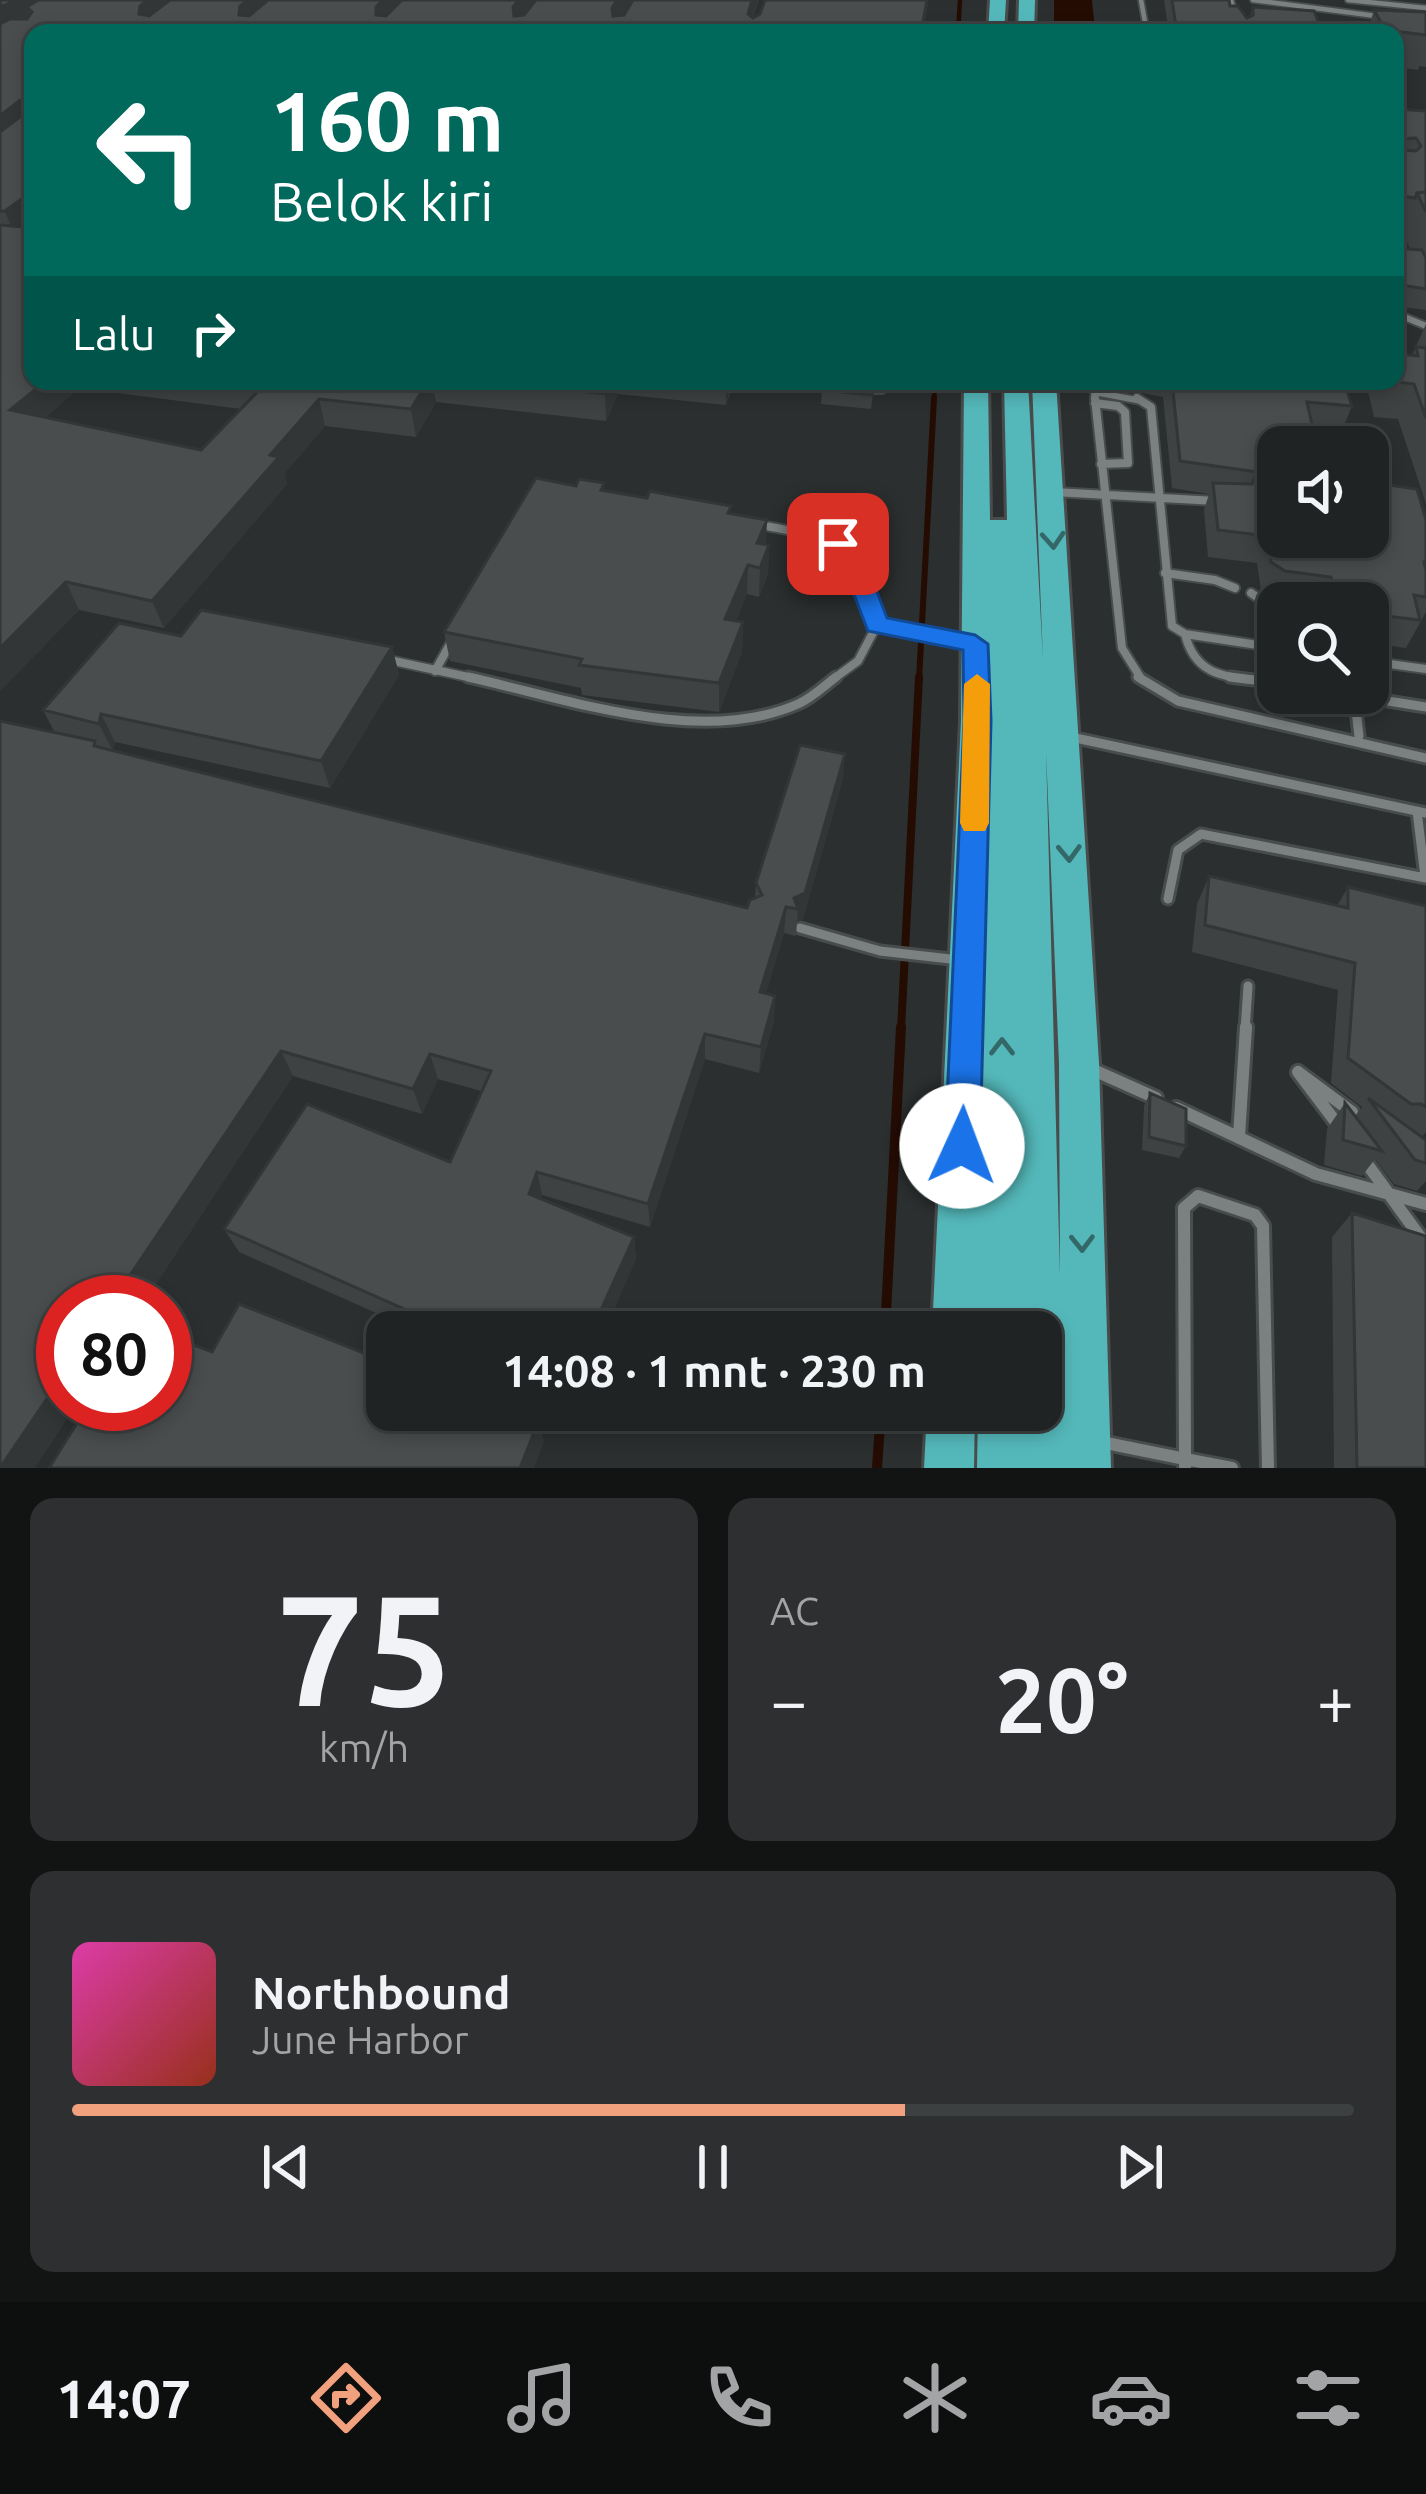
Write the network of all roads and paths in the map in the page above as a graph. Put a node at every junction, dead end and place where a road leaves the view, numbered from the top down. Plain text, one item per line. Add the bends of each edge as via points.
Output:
1 (1253, 0) edge
2 (1348, 0) edge
3 (1408, 0) edge
4 (1264, 1) edge
5 (1295, 2) edge
6 (1388, 3) junction
7 (1424, 4) edge
8 (1304, 6) junction
9 (1312, 13) edge
10 (1399, 19) edge
11 (1271, 20) edge
12 (1298, 22) edge
13 (976, 390) edge
14 (998, 390) edge
15 (1016, 390) edge
16 (1044, 390) edge
17 (1094, 390) edge
18 (1094, 398) junction
19 (1101, 464) junction
20 (1019, 489) junction
21 (1050, 491) junction
22 (1104, 496) junction
23 (1157, 501) junction
24 (1221, 502) edge
25 (740, 522) edge
26 (1165, 573) junction
27 (1235, 588) dead end
28 (1251, 593) dead end
29 (1257, 597) edge
30 (877, 625) junction
31 (458, 629) edge
32 (1185, 634) junction
33 (970, 643) junction
34 (1257, 645) edge
35 (371, 656) edge
36 (1389, 664) edge
37 (1426, 669) edge
38 (436, 671) junction
39 (1257, 679) edge
40 (1389, 700) edge
41 (1426, 707) edge
42 (1356, 714) edge
43 (1018, 728) junction
44 (1359, 736) dead end
45 (1426, 758) edge
46 (1421, 812) edge
47 (1425, 877) edge
48 (1168, 899) dead end
49 (800, 928) edge
50 (954, 959) junction
51 (1248, 986) dead end
52 (1079, 1063) junction
53 (1371, 1124) edge
54 (1239, 1136) junction
55 (1426, 1204) edge
56 (1426, 1245) edge
57 (955, 1311) edge
58 (1002, 1311) edge
59 (1037, 1311) edge
60 (950, 1431) edge
61 (1001, 1431) edge
62 (1039, 1431) edge
63 (1096, 1451) edge
64 (1185, 1464) edge
65 (949, 1468) edge
66 (1001, 1468) edge
67 (1040, 1468) edge
68 (1232, 1468) edge
69 (1268, 1468) edge

1 - 4 lane
2 - 6 lane
3 - 6 lane
4 - 5 lane
4 - 11 lane
5 - 8 lane
5 - 12 lane
6 - 7 lane
8 - 9 lane
8 - 10 lane
13 - 33 highway
14 - 43 highway
15 - 20 highway
16 - 21 highway
17 - 18 lane
18 - 19 lane
18 - 19 lane via 1125,412 1128,463
18 - 23 lane via 1135,397 1151,407
19 - 22 lane
20 - 21 lane
20 - 43 highway
21 - 22 lane
21 -> 43 highway
22 - 23 lane
22 - 45 lane via 1122,648 1138,678 1205,709
23 - 24 lane
23 - 26 lane
25 - 30 lane via 838,544 852,558
26 - 27 lane
26 - 32 lane via 1172,626
28 - 29 lane
30 - 33 lane
30 - 38 lane via 858,661 801,703 680,723
31 - 38 lane
32 - 34 lane
32 - 39 lane via 1188,656 1202,669
33 - 43 highway
35 - 38 lane
36 - 37 lane
40 - 41 lane
42 - 44 lane
43 - 46 lane
43 - 50 highway
43 -> 52 highway
58 -> 43 highway
43 - 59 highway
46 - 47 lane
47 - 48 lane via 1201,834 1179,844
49 - 50 lane via 880,951
50 - 57 highway
51 - 54 lane
52 - 54 lane
52 -> 63 highway
53 - 56 lane via 1298,1072
54 - 55 lane via 1316,1174
60 - 65 highway
61 - 66 highway
62 - 67 highway
63 - 64 lane via 1142,1451
64 - 68 lane
64 - 69 lane via 1184,1208 1198,1196 1255,1214 1263,1226

